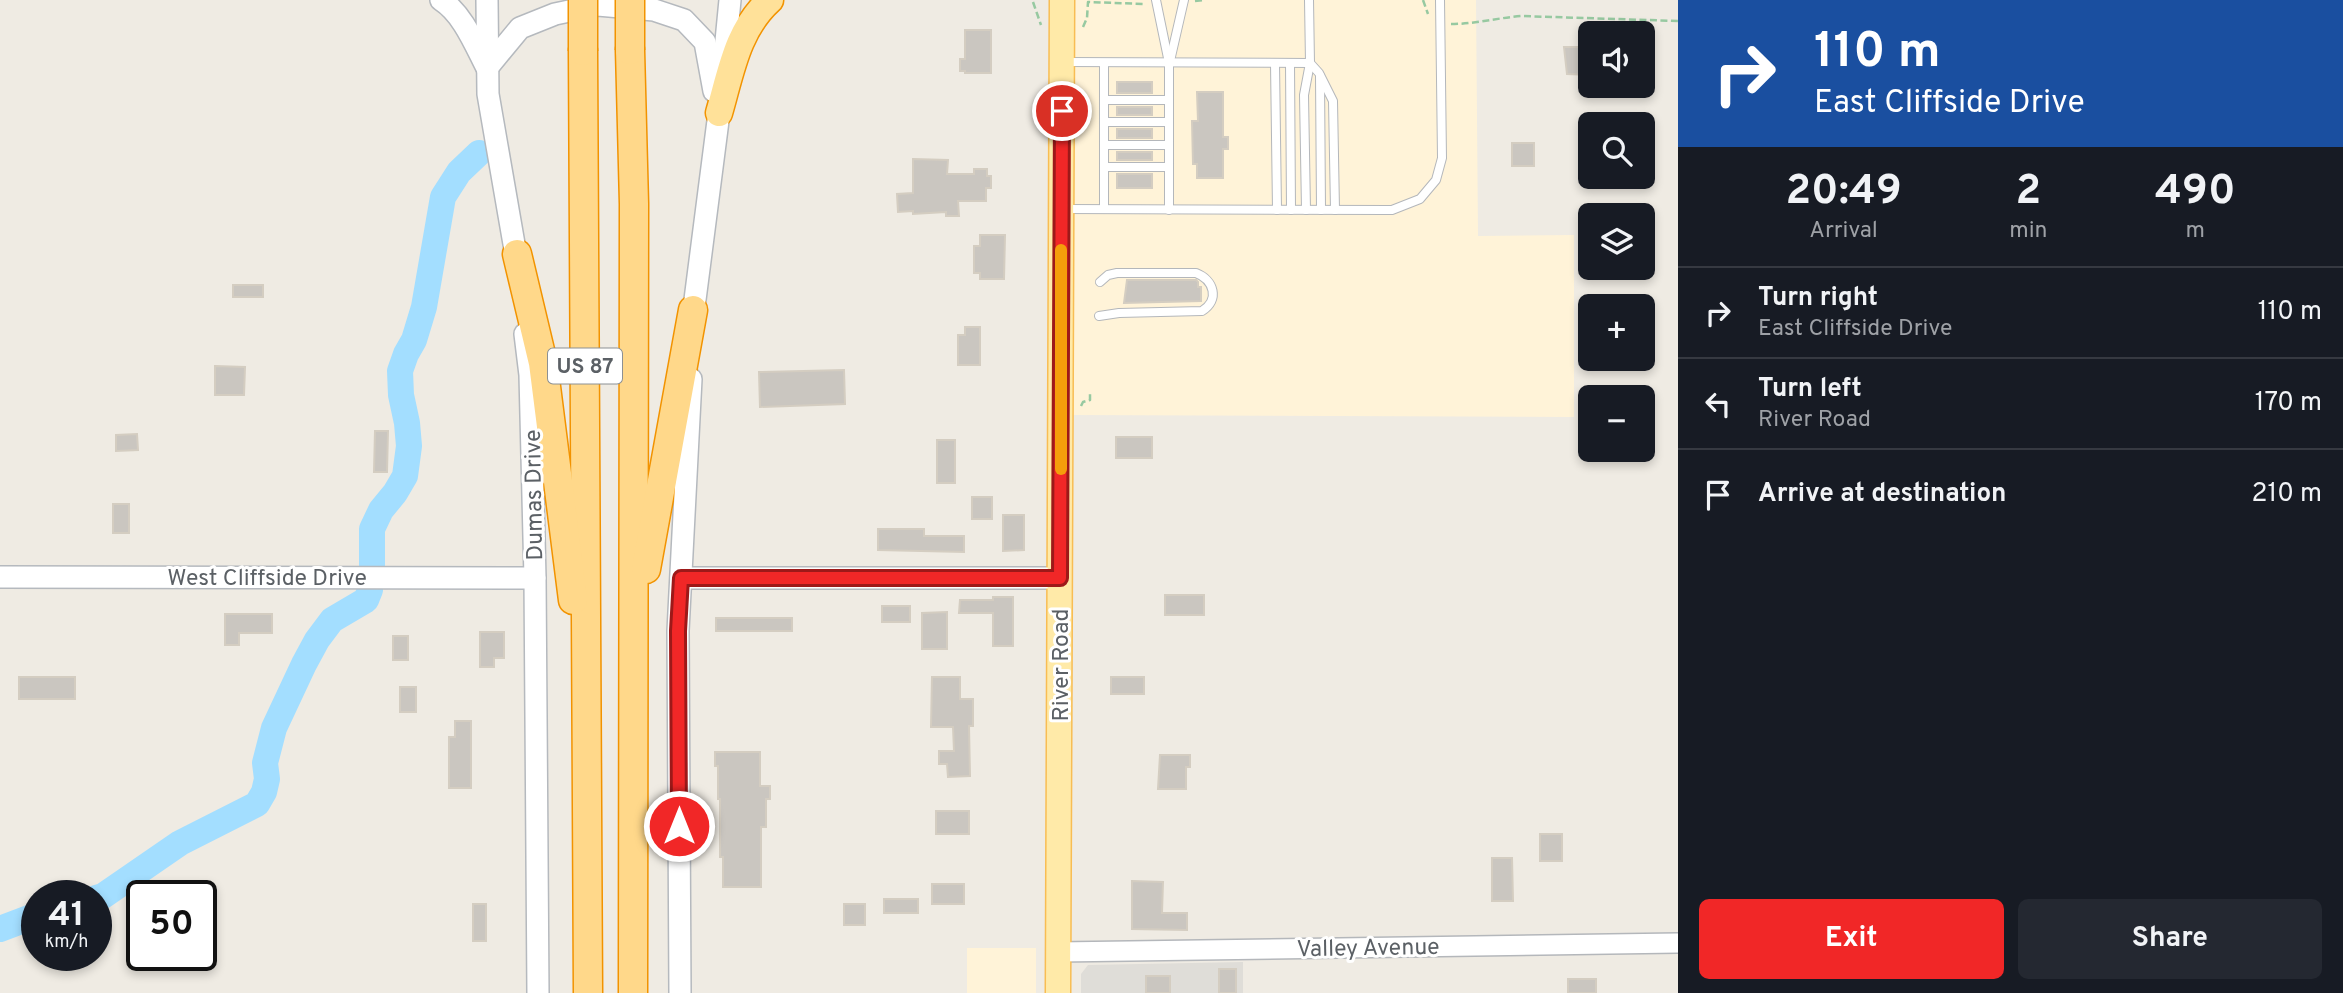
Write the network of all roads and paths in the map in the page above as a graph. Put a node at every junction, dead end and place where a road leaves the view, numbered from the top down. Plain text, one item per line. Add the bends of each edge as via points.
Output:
1 (441, 0) edge
2 (487, 0) edge
3 (583, 0) edge
4 (630, 0) edge
5 (730, 0) edge
6 (770, 0) edge
7 (1062, 0) edge
8 (1156, 0) edge
9 (1184, 0) edge
10 (1309, 0) edge
11 (1440, 0) edge
12 (1088, 2) dead end
13 (1678, 21) edge
14 (1440, 24) junction
15 (1080, 33) dead end
16 (1062, 62) junction
17 (1104, 63) junction
18 (1275, 63) junction
19 (1290, 63) junction
20 (1310, 63) junction
21 (1169, 64) junction
22 (487, 68) junction
23 (1320, 73) junction
24 (1104, 100) junction
25 (1169, 100) junction
26 (719, 113) junction
27 (1104, 122) junction
28 (1169, 122) junction
29 (1104, 145) junction
30 (1169, 145) junction
31 (1104, 167) junction
32 (1169, 167) junction
33 (1062, 209) junction
34 (1104, 209) junction
35 (1169, 210) junction
36 (1277, 210) junction
37 (1291, 210) junction
38 (1306, 210) junction
39 (1321, 210) junction
40 (1335, 210) junction
41 (517, 254) junction
42 (1100, 282) dead end
43 (693, 310) junction
44 (1100, 316) dead end
45 (0, 577) edge
46 (534, 578) junction
47 (681, 578) junction
48 (1060, 578) junction
49 (634, 633) junction
50 (587, 681) junction
51 (1678, 943) edge
52 (1058, 952) junction
53 (538, 993) edge
54 (588, 993) edge
55 (633, 993) edge
56 (680, 993) edge
57 (1058, 993) edge

1 - 22 main road via 465,27
2 - 22 main road, Dumas Drive
3 - 50 highway, US 87, bridge
4 - 49 highway, US 87, bridge
5 - 26 main road
6 - 26 highway via 749,22
7 - 16 main road, River Road
8 - 21 lane
9 - 21 lane
10 - 20 lane
11 - 14 lane
12 - 15 path
13 - 14 path via 1521,16
14 - 40 lane via 1442,158 1436,180 1420,200 1392,210
16 - 17 lane
16 - 33 main road, River Road
17 - 21 lane
17 - 24 lane
18 - 19 lane
18 - 21 lane
18 - 36 lane
19 - 20 lane
19 - 37 lane
20 - 23 lane
20 - 38 lane via 1304,94
21 - 25 lane
22 - 26 main road via 520,28 555,14 598,5 654,9 684,20 705,42
22 - 41 main road, Dumas Drive
23 - 39 lane
23 - 40 lane via 1333,101
24 - 25 lane
24 - 27 lane
25 - 28 lane
26 - 43 main road
27 - 28 lane
27 - 29 lane
28 - 30 lane
29 - 30 lane
29 - 31 lane
30 - 32 lane
31 - 32 lane
31 - 34 lane
32 - 35 lane
33 - 34 lane
33 - 48 main road, River Road
34 - 35 lane
35 - 36 lane
36 - 37 lane
37 - 38 lane
38 - 39 lane
39 - 40 lane
41 - 46 main road, Dumas Drive via 530,375
41 - 50 highway via 543,363 568,570
42 - 44 lane via 1117,273 1196,273 1209,282 1213,299 1202,311
43 - 47 main road
43 - 49 highway
45 - 46 main road, West Cliffside Drive
46 - 53 main road, Dumas Drive
47 - 48 main road
47 - 56 main road
48 - 52 main road, River Road
49 - 55 highway, US 87
50 - 54 highway, US 87
51 - 52 street, Valley Avenue
52 - 57 main road, River Road

